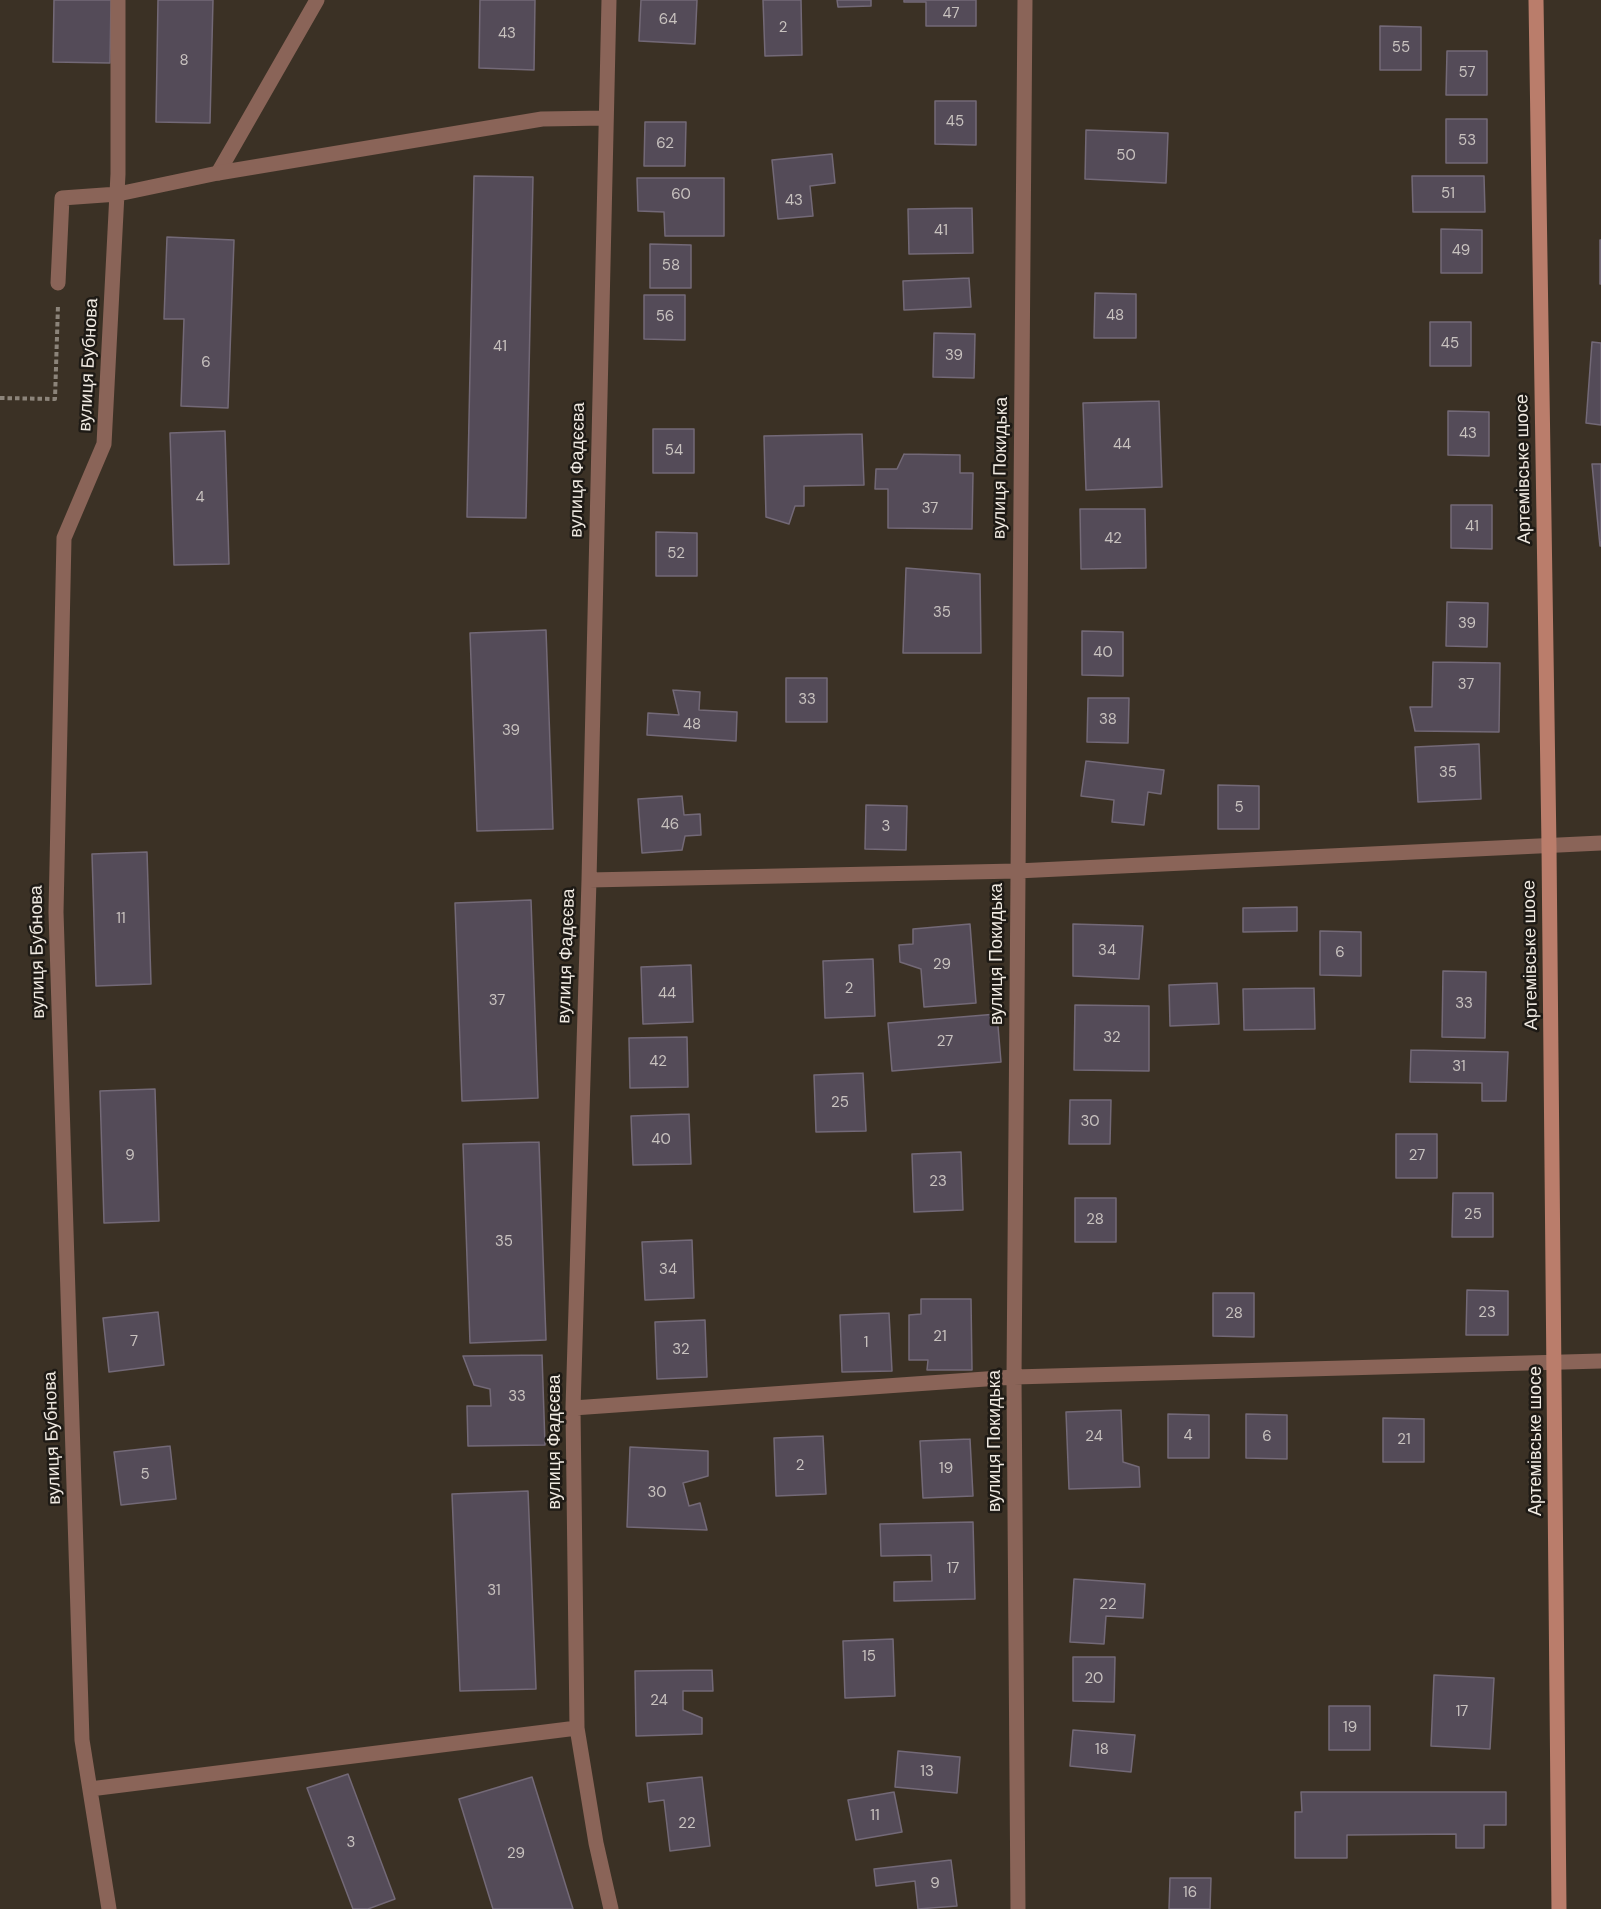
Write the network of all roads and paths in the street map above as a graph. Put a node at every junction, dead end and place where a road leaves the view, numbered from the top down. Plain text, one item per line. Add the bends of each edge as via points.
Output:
1 (118, 0) edge
2 (317, 0) edge
3 (609, 0) edge
4 (1025, 0) edge
5 (1536, 0) edge
6 (606, 118) junction
7 (218, 173) junction
8 (118, 194) junction
9 (58, 283) joint
10 (0, 398) edge
11 (1601, 843) edge
12 (1549, 846) junction
13 (1017, 871) junction
14 (589, 880) junction
15 (1601, 1361) edge
16 (1555, 1364) junction
17 (1014, 1377) junction
18 (573, 1408) junction
19 (577, 1728) junction
20 (90, 1789) junction
21 (109, 1909) edge
22 (612, 1909) edge
23 (1018, 1909) edge
24 (1559, 1909) edge

1 - 8 street, вулиця Бубнова
2 - 7 street
3 - 6 street, вулиця Фадєєва
4 - 13 street, вулиця Покидька
5 - 12 main road, Артемівське шосе
6 - 7 street via 542,119
6 - 14 street, вулиця Фадєєва
7 - 8 street
8 - 9 street via 62,198
8 - 20 street, вулиця Бубнова via 104,444 64,538 56,900 82,1740
9 - 10 path via 55,399
11 - 12 street
12 - 13 street
12 - 16 main road, Артемівське шосе
13 - 14 street
13 - 17 street, вулиця Покидька
14 - 18 street, вулиця Фадєєва
15 - 16 street
16 - 17 street
16 - 24 main road, Артемівське шосе
17 - 18 street
17 - 23 street, вулиця Покидька
18 - 19 street, вулиця Фадєєва
19 - 20 street
19 - 22 street, вулиця Фадєєва via 596,1843
20 - 21 street, вулиця Бубнова

